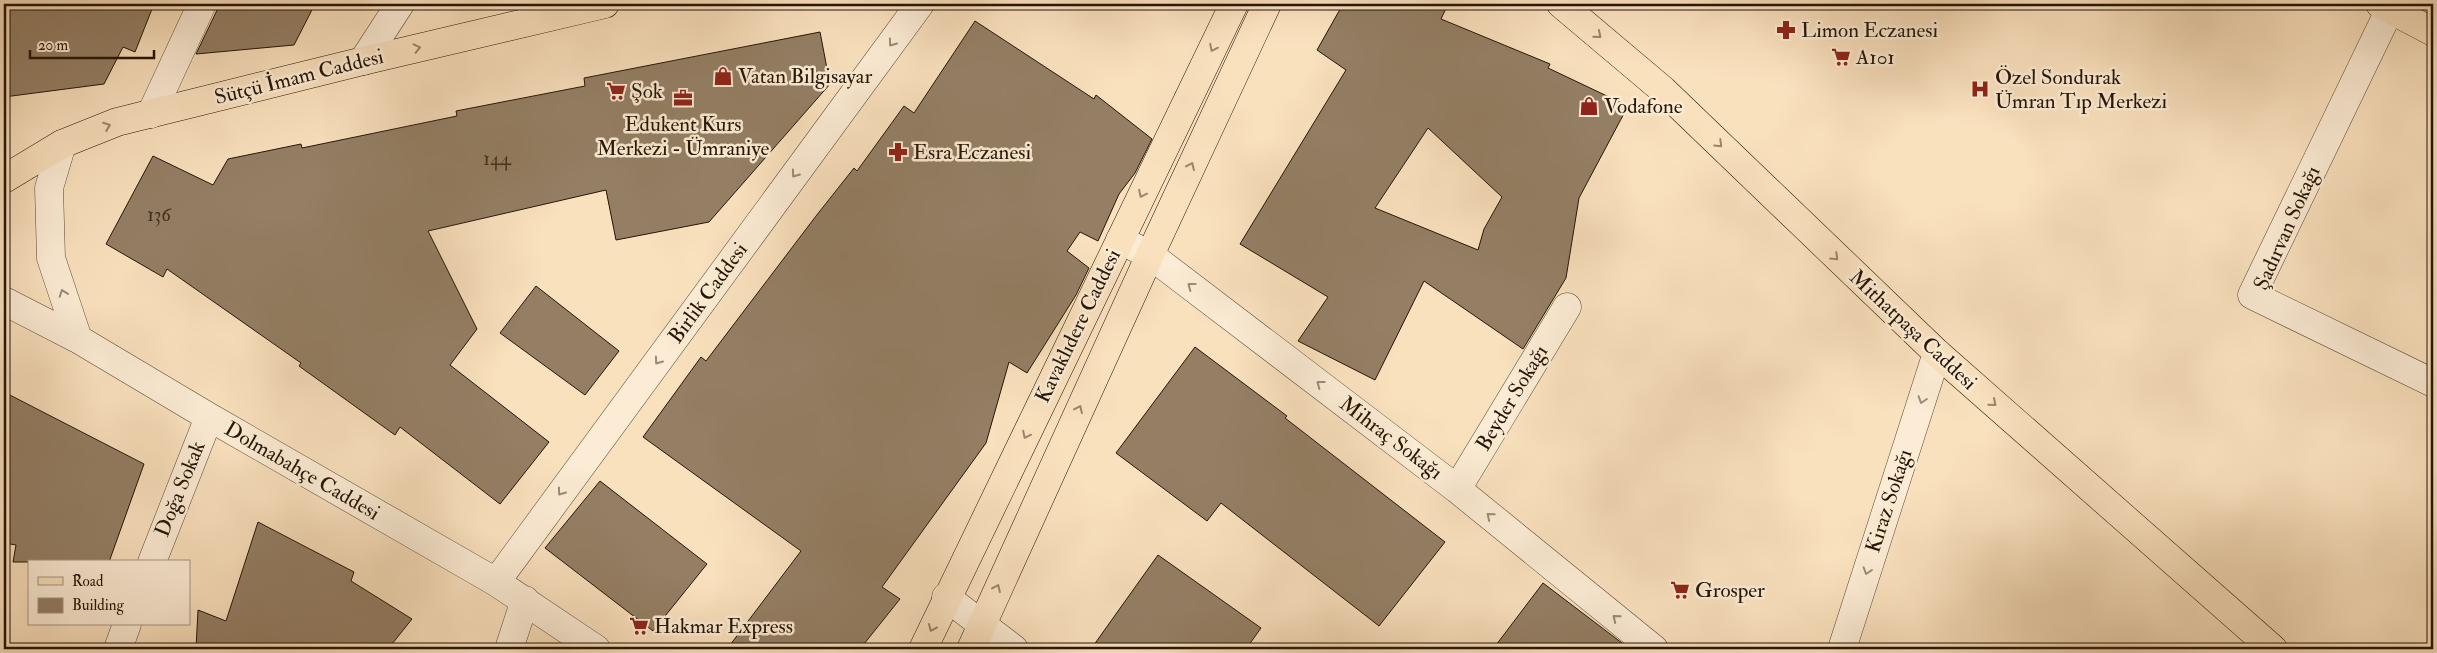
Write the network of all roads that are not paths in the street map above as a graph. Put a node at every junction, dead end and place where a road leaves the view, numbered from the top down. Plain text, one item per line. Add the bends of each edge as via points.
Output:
1 (202, 4) edge
2 (400, 4) edge
3 (606, 4) edge
4 (920, 4) edge
5 (1234, 4) edge
6 (1268, 4) edge
7 (1561, 4) edge
8 (2385, 6) edge
9 (2433, 32) edge
10 (363, 61) junction
11 (151, 114) junction
12 (62, 144) junction
13 (4, 179) edge
14 (1120, 240) junction
15 (1150, 255) junction
16 (4, 301) edge
17 (1567, 307) dead end
18 (78, 339) junction
19 (1937, 353) junction
20 (2433, 383) edge
21 (209, 417) junction
22 (1457, 489) junction
23 (153, 560) edge
24 (496, 582) junction
25 (946, 597) junction
26 (525, 600) junction
27 (126, 626) edge
28 (976, 637) edge
29 (118, 649) edge
30 (509, 649) edge
31 (596, 649) edge
32 (923, 649) edge
33 (1014, 649) edge
34 (1654, 649) edge
35 (1842, 649) edge
36 (2273, 649) edge

1 - 11 street
2 - 10 street
10 -> 3 main road, Sütçü İmam Caddesi
4 -> 24 street, Birlik Caddesi
5 -> 14 main road, Kavaklıdere Caddesi
15 -> 6 main road, Kavaklıdere Caddesi
7 -> 19 main road, Mithatpaşa Caddesi via 1663,90
8 - 9 main road
8 - 20 street, Şadırvan Sokağı via 2252,295
10 - 11 main road, Sütçü İmam Caddesi
12 -> 11 main road, Sütçü İmam Caddesi via 117,122
12 - 13 main road, Sütçü İmam Caddesi
18 -> 12 street via 51,258 49,188
14 - 15 street, Mihraç Sokağı
14 -> 25 main road, Kavaklıdere Caddesi
22 -> 15 street, Mihraç Sokağı
28 -> 15 main road, Kavaklıdere Caddesi
16 - 18 street, Dolmabahçe Caddesi
17 - 22 street, Beyder Sokağı
18 - 21 street, Dolmabahçe Caddesi
19 -> 35 street, Kiraz Sokağı
19 -> 36 main road, Mithatpaşa Caddesi
21 - 23 street, Doğa Sokak
21 - 24 street, Dolmabahçe Caddesi
34 -> 22 street, Mihraç Sokağı
24 - 26 street, Dolmabahçe Caddesi
25 - 28 street
25 -> 32 main road, Kavaklıdere Caddesi
26 - 30 street
26 - 31 street, Dolmabahçe Caddesi
27 - 29 street
28 - 33 street

